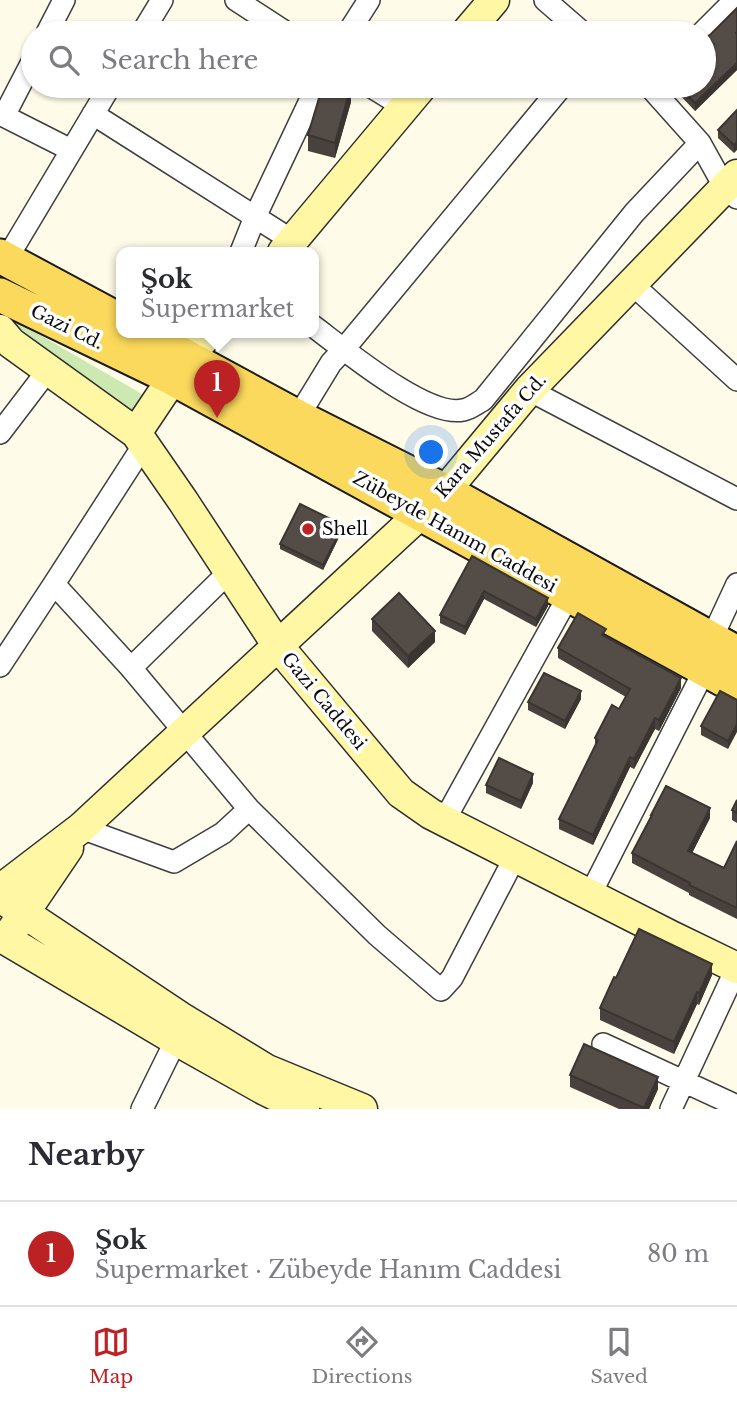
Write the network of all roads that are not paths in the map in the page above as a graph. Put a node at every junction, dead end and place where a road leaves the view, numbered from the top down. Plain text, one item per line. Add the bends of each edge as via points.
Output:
1 (64, 0) edge
2 (236, 0) edge
3 (369, 0) edge
4 (494, 0) edge
5 (545, 0) edge
6 (735, 0) edge
7 (157, 2) edge
8 (53, 21) edge
9 (148, 21) edge
10 (269, 21) edge
11 (356, 21) edge
12 (476, 21) edge
13 (569, 21) edge
14 (714, 21) edge
15 (21, 81) edge
16 (103, 98) edge
17 (311, 98) edge
18 (412, 98) edge
19 (552, 98) edge
20 (660, 98) edge
21 (93, 114) junction
22 (2, 115) edge
23 (701, 143) junction
24 (71, 150) junction
25 (733, 187) edge
26 (254, 216) junction
27 (288, 246) edge
28 (243, 247) edge
29 (3, 258) edge
30 (632, 284) junction
31 (0, 295) edge
32 (116, 318) edge
33 (0, 330) edge
34 (319, 331) edge
35 (148, 338) edge
36 (205, 338) edge
37 (344, 349) junction
38 (180, 367) junction
39 (48, 370) junction
40 (737, 380) edge
41 (529, 390) junction
42 (298, 417) junction
43 (0, 433) edge
44 (139, 440) junction
45 (737, 499) edge
46 (433, 502) junction
47 (229, 572) junction
48 (54, 584) junction
49 (737, 584) edge
50 (569, 594) junction
51 (278, 646) junction
52 (718, 654) edge
53 (0, 666) edge
54 (131, 668) junction
55 (737, 687) edge
56 (186, 732) junction
57 (249, 809) junction
58 (444, 821) junction
59 (81, 828) junction
60 (515, 857) junction
61 (0, 890) edge
62 (590, 895) junction
63 (12, 904) edge
64 (2, 942) edge
65 (737, 968) edge
66 (176, 1040) junction
67 (603, 1044) dead end
68 (684, 1082) junction
69 (737, 1106) edge
70 (142, 1109) edge
71 (304, 1109) edge
72 (362, 1109) edge
73 (671, 1109) edge

1 - 8 street
2 - 10 street
3 - 11 street
4 - 12 street
5 - 13 street
6 - 14 street
7 - 9 street
15 - 22 street
16 - 21 street
17 - 26 street
18 - 27 street
19 - 37 street
20 - 23 street
21 - 24 street
21 - 26 street
22 - 24 street
23 - 25 street
23 - 37 street via 634,212 483,400 464,410 426,404
24 - 29 street
25 - 30 street, Kara Mustafa Cd.
26 - 27 street
26 - 28 street
29 - 32 main road, Gazi Cd.
30 - 40 street
30 - 41 street, Kara Mustafa Cd.
31 - 38 main road, Gazi Cd.
33 - 39 street, Gazi Caddesi
34 - 37 street
35 - 38 main road
36 - 38 street
37 - 42 street
38 - 42 main road
38 - 44 street
38 - 46 main road, Zübeyde Hanım Caddesi
39 - 43 street
39 - 44 street, Gazi Caddesi
41 - 45 street
41 - 46 street, Kara Mustafa Cd.
42 - 46 main road
44 - 47 street, Gazi Caddesi
44 - 48 street
46 - 50 main road, Zübeyde Hanım Caddesi
46 - 51 street, Kara Mustafa Cd.
46 - 52 main road
47 - 51 street, Gazi Caddesi
47 - 54 street
48 - 53 street
48 - 54 street
49 - 52 street
50 - 52 main road, Zübeyde Hanım Caddesi
50 - 58 street
51 - 56 street, Kara Mustafa Cd.
51 - 58 street, Gazi Caddesi via 401,793
52 - 55 main road, Zübeyde Hanım Caddesi
52 - 62 street
54 - 56 street
56 - 57 street
56 - 59 street, Kara Mustafa Cd.
57 - 59 street via 223,833 174,862
57 - 60 street via 377,935 441,990 452,978
58 - 60 street, Gazi Caddesi
59 - 61 street
59 - 63 street
60 - 62 street, Gazi Caddesi
62 - 65 street, Gazi Caddesi
63 - 64 street
63 - 72 street via 267,1070
64 - 66 street
65 - 68 street
66 - 70 street
66 - 71 street
67 - 68 street
68 - 69 street
68 - 73 street

